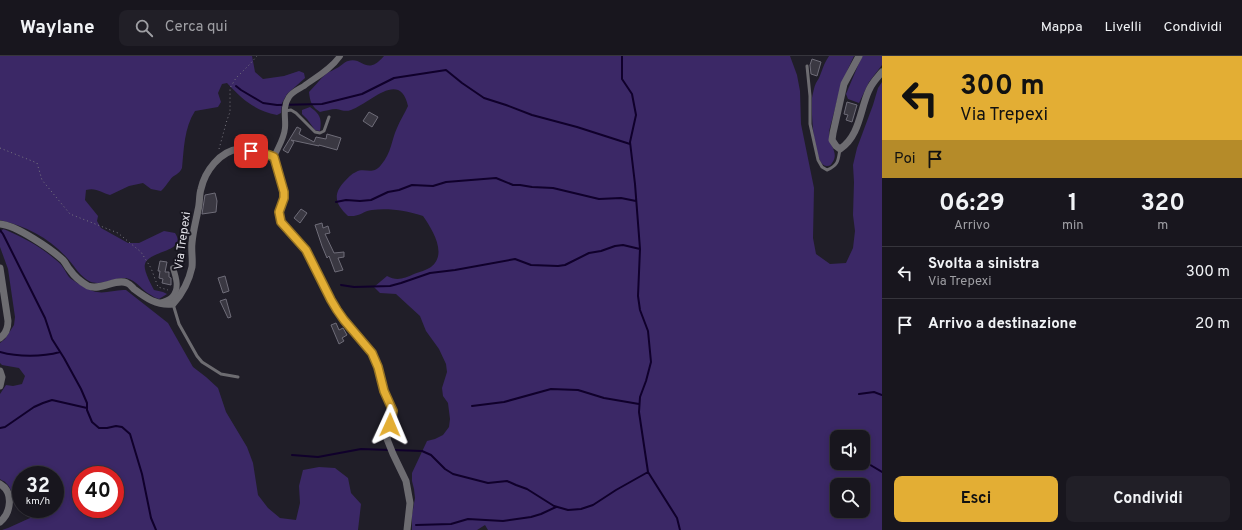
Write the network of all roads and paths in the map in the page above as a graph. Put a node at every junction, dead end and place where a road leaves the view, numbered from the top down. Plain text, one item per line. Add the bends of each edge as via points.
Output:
1 (257, 56) edge
2 (340, 56) edge
3 (859, 56) edge
4 (807, 66) dead end
5 (882, 72) edge
6 (284, 111) junction
7 (329, 117) dead end
8 (0, 148) edge
9 (219, 149) dead end
10 (840, 149) junction
11 (274, 157) junction
12 (0, 224) edge
13 (0, 268) edge
14 (173, 268) dead end
15 (175, 292) junction
16 (159, 304) junction
17 (173, 304) junction
18 (0, 338) edge
19 (0, 370) edge
20 (238, 377) dead end
21 (0, 386) edge
22 (0, 484) edge
23 (0, 522) edge
24 (407, 530) edge

1 - 9 path via 230,88 230,112
2 - 6 street via 328,69 289,97
3 - 10 street via 844,84 833,133 832,140
4 - 10 lane via 810,124 822,167 827,170 833,168 838,161
5 - 10 street via 873,81 855,131
6 - 7 lane via 291,110 296,113 315,132 320,133 324,131
6 - 11 street via 283,139
8 - 15 path via 37,164 42,180 70,214 118,233 141,252 151,268 158,287
11 - 17 street, Via Trepexi via 243,149 237,150 226,154 205,176 200,189 193,229 190,275 181,295
11 - 24 street via 284,192 279,212 281,222 306,250 331,300 372,353 378,367 384,391 393,411 387,439 406,481 410,503
12 - 16 street via 44,245 88,286 96,288 126,283 145,298
13 - 18 street via 8,321 6,333
14 - 15 street via 177,282
15 - 16 street
16 - 17 street
17 - 20 lane via 179,324 202,362 221,374
19 - 21 street
22 - 23 street via 10,498 7,514

